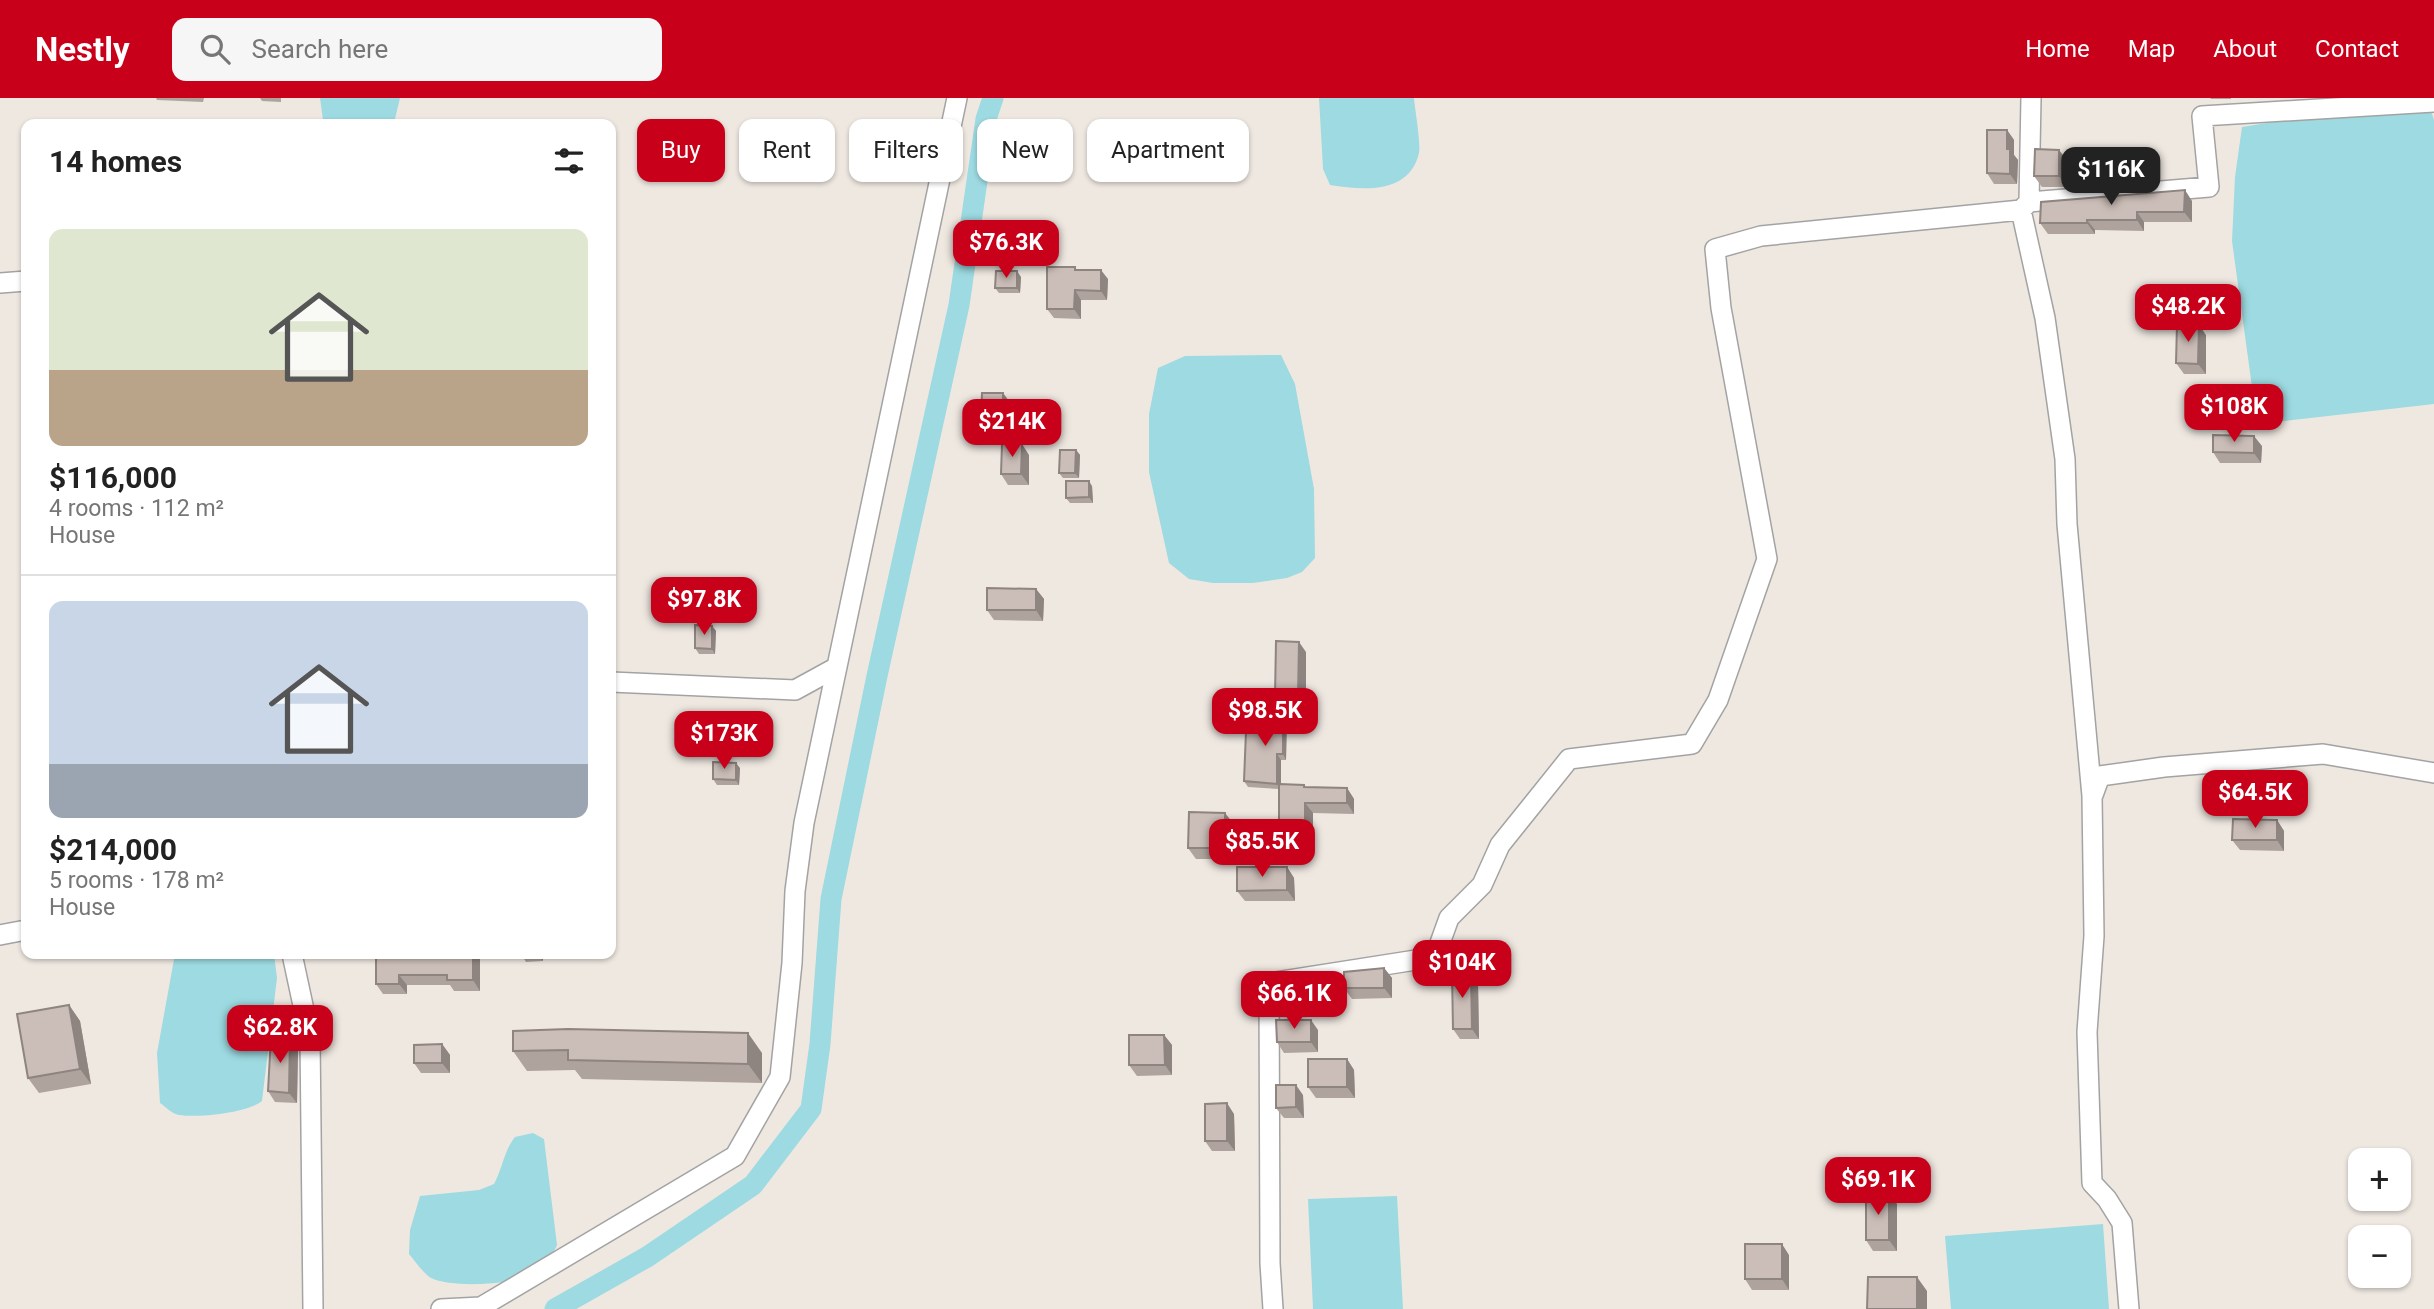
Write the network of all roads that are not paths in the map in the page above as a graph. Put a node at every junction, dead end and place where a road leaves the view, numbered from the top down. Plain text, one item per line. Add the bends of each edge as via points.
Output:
1 (957, 98) edge
2 (2031, 98) edge
3 (2434, 102) edge
4 (2025, 206) junction
5 (21, 281) edge
6 (0, 283) edge
7 (837, 667) junction
8 (616, 682) edge
9 (2434, 773) edge
10 (2092, 796) junction
11 (21, 931) edge
12 (0, 935) edge
13 (293, 959) edge
14 (313, 1309) edge
15 (441, 1309) edge
16 (1273, 1309) edge
17 (2129, 1309) edge

1 - 7 street
2 - 4 street
3 - 4 street via 2202,116 2209,187
4 - 10 street via 2065,459
4 - 16 street via 1761,236 1715,250 1721,308 1767,559 1718,700 1692,744 1569,758 1500,845 1482,886 1450,918 1435,957 1269,983
5 - 6 street
7 - 8 street via 795,690
7 - 15 street via 802,837 780,1077 734,1157 481,1307
9 - 10 street via 2323,754 2100,776
10 - 17 street via 2094,936 2087,1032 2092,1183 2122,1223
11 - 12 street
13 - 14 street via 310,1038

